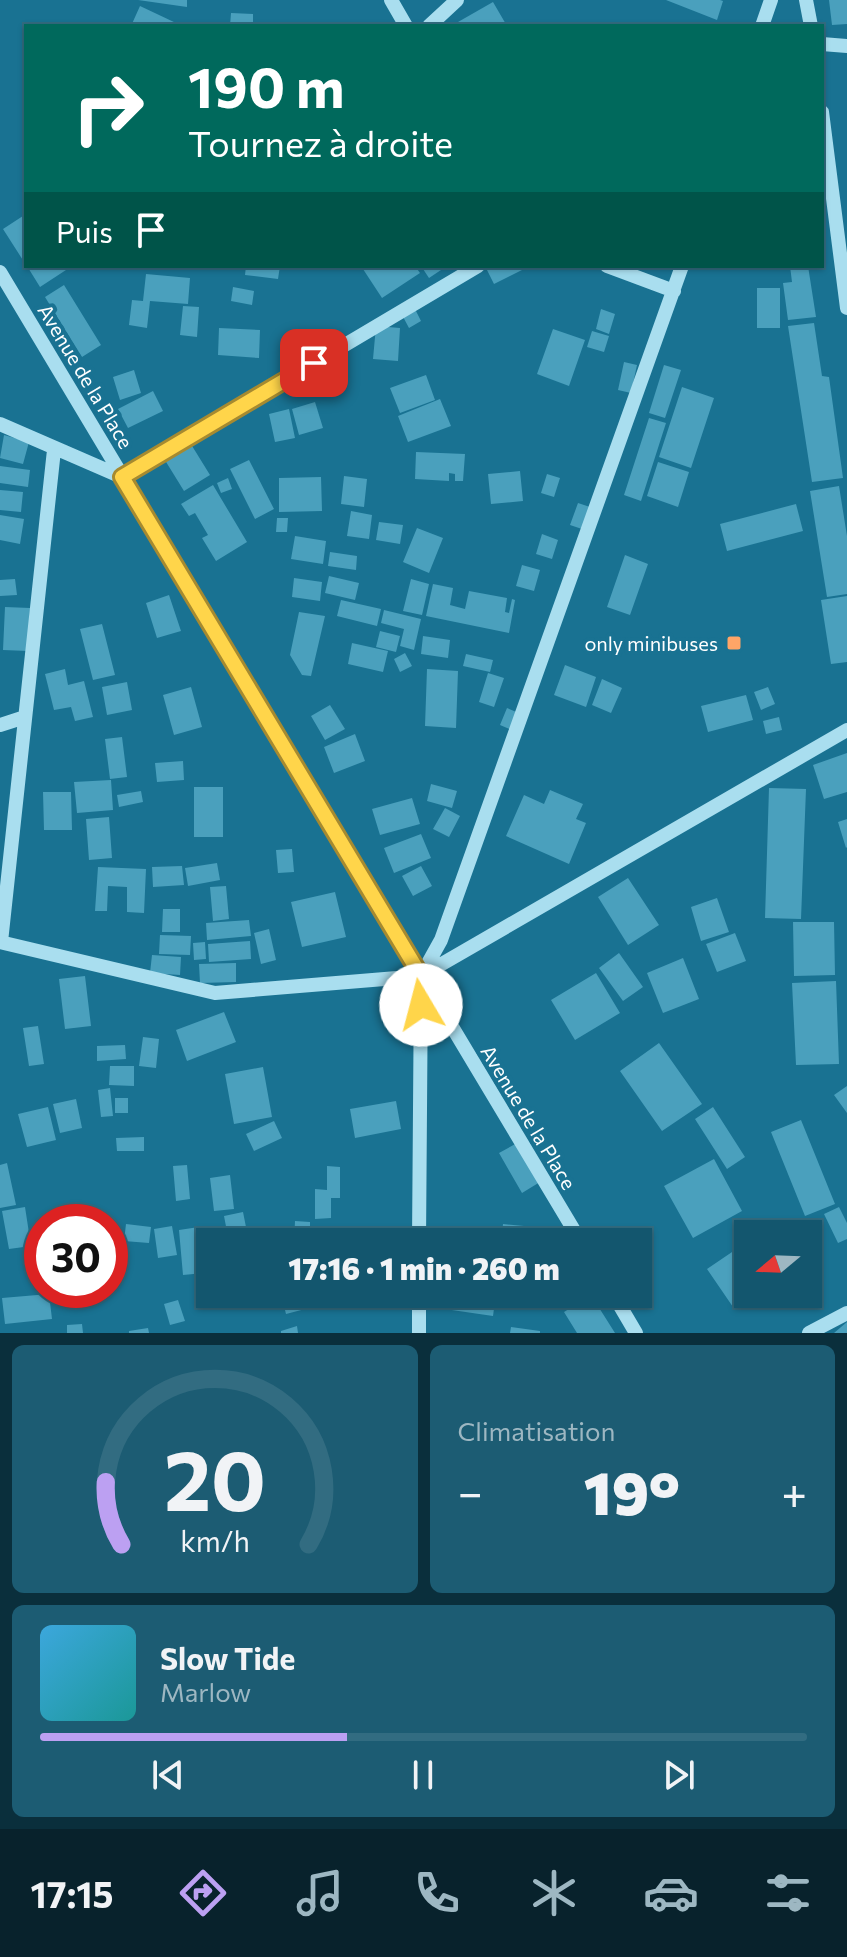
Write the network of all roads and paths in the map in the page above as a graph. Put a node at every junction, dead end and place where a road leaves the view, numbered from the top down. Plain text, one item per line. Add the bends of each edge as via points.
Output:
1 (391, 0) edge
2 (457, 0) edge
3 (771, 0) edge
4 (806, 0) edge
5 (405, 24) edge
6 (431, 24) edge
7 (763, 24) edge
8 (811, 24) edge
9 (824, 44) edge
10 (847, 46) edge
11 (824, 128) edge
12 (475, 268) edge
13 (612, 268) edge
14 (681, 268) edge
15 (0, 272) edge
16 (674, 291) junction
17 (847, 308) edge
18 (0, 424) edge
19 (54, 450) junction
20 (122, 477) junction
21 (25, 717) junction
22 (0, 725) edge
23 (847, 730) edge
24 (0, 942) edge
25 (421, 976) junction
26 (419, 1228) edge
27 (573, 1228) edge
28 (419, 1308) edge
29 (621, 1308) edge
30 (847, 1313) edge
31 (419, 1333) edge
32 (636, 1333) edge
33 (809, 1333) edge

1 - 5 street
2 - 6 street
3 - 7 street
4 - 8 street
9 - 10 street
11 - 17 street
12 - 20 street
13 - 16 street
14 - 16 street
15 - 20 street, Avenue de la Place
16 - 25 street via 441,940
18 - 19 street
19 - 20 street
19 - 21 street
20 - 25 street, Avenue de la Place
21 - 22 street
21 - 24 street
23 - 25 street
24 - 25 street via 215,993
25 - 26 street
25 - 27 street, Avenue de la Place
28 - 31 street
29 - 32 street
30 - 33 street

